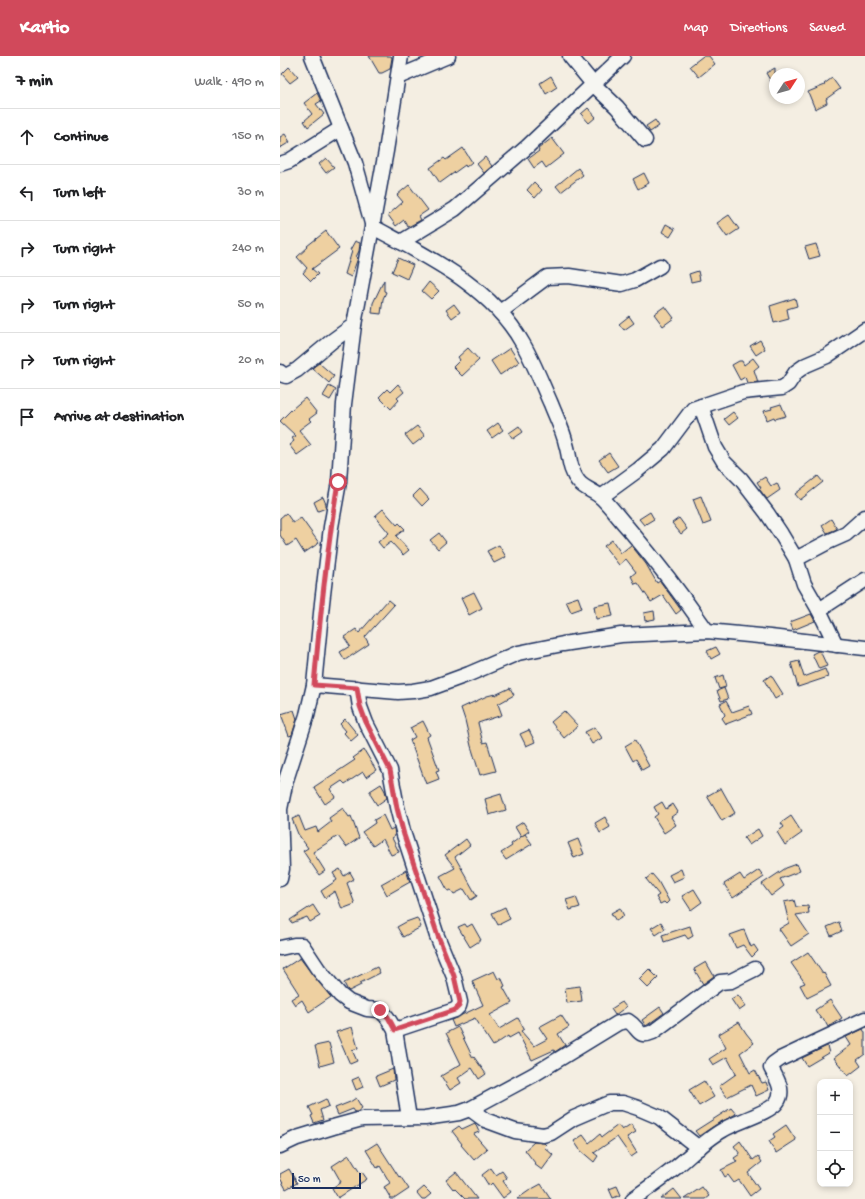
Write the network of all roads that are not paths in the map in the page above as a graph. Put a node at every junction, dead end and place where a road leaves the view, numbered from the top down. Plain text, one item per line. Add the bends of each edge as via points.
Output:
1 (312, 56) edge
2 (400, 56) edge
3 (448, 56) edge
4 (570, 56) edge
5 (622, 56) edge
6 (398, 77) junction
7 (593, 84) junction
8 (340, 129) junction
9 (645, 140) dead end
10 (280, 164) edge
11 (373, 227) junction
12 (401, 242) junction
13 (660, 266) dead end
14 (500, 312) junction
15 (354, 325) junction
16 (865, 330) edge
17 (280, 372) edge
18 (701, 406) junction
19 (601, 497) junction
20 (865, 517) edge
21 (796, 559) junction
22 (865, 580) edge
23 (819, 610) junction
24 (707, 631) junction
25 (836, 645) junction
26 (865, 648) edge
27 (314, 685) junction
28 (357, 688) junction
29 (280, 879) edge
30 (280, 948) edge
31 (755, 969) dead end
32 (865, 1019) edge
33 (395, 1030) junction
34 (470, 1109) junction
35 (409, 1118) junction
36 (280, 1146) edge
37 (699, 1148) junction
38 (633, 1199) edge

1 - 8 street
2 - 6 street
3 - 6 street
4 - 7 street
5 - 7 street
6 - 11 street
7 - 9 street
7 - 12 street via 528,147 455,209
8 - 10 street
8 - 11 street via 355,163
11 - 12 street
11 - 15 street
12 - 14 street via 459,276 486,297
13 - 14 street via 622,284 569,276 547,277
14 - 19 street via 523,342 532,361 566,443 573,474 584,487
15 - 17 street via 298,370 286,376
15 - 27 street
16 - 18 street via 827,356 806,365 782,388 743,392
18 - 19 street via 693,409 663,449
18 - 21 street via 715,447 724,462 741,479 767,513
19 - 24 street via 643,546
20 - 21 street via 846,534
21 - 23 street via 804,584
22 - 23 street
23 - 25 street
24 - 25 street
24 - 28 street via 621,635 534,649 432,688 398,692
25 - 26 street
27 - 28 street
27 - 29 street via 280,809
28 - 33 street via 366,722 390,770 404,835 435,929 454,976 460,1002 455,1010
30 - 33 street via 302,945 340,995 349,1002 367,1009 380,1010 388,1017
31 - 34 street via 731,981 720,982 646,1035 628,1021 618,1023 533,1075
32 - 37 street via 773,1064 772,1068 781,1089 776,1103 763,1112 722,1130
33 - 35 street
34 - 35 street via 459,1113
34 - 37 street via 484,1120 515,1132 543,1135 609,1103 623,1103 659,1117
35 - 36 street via 362,1119 333,1126
37 - 38 street

